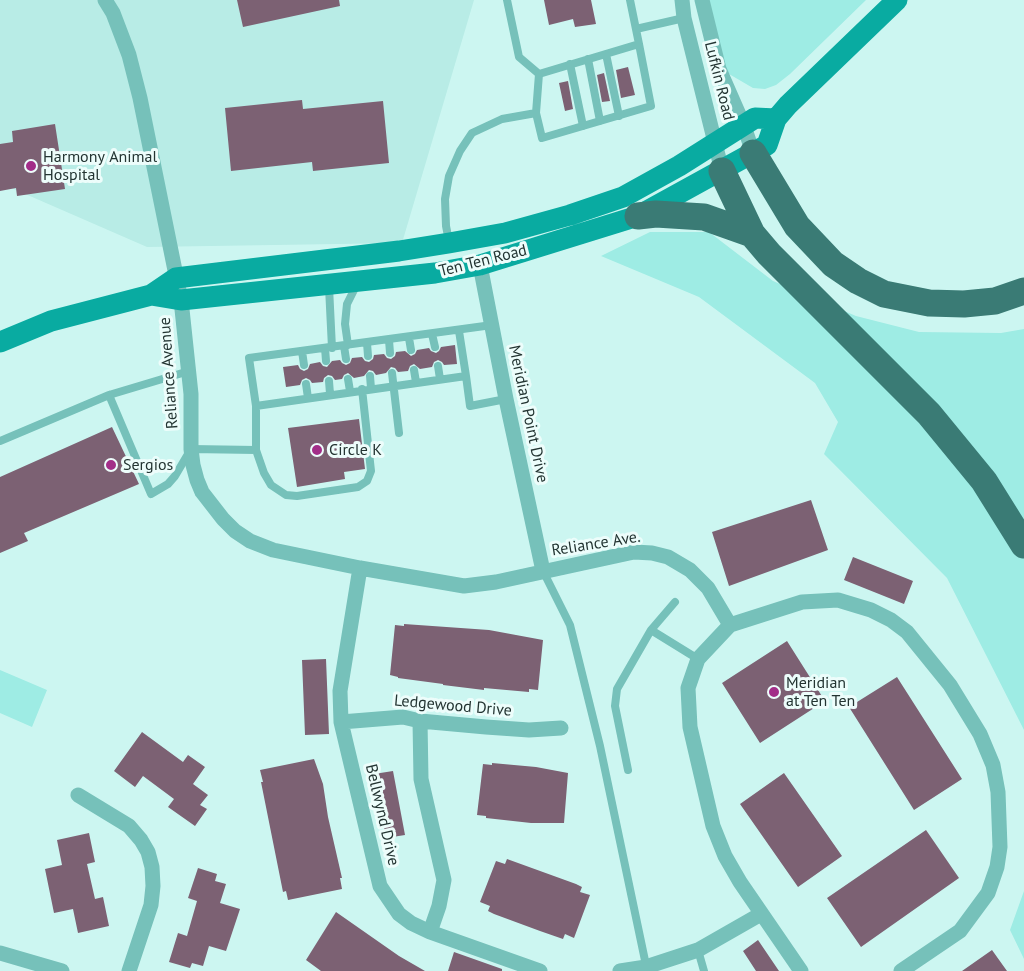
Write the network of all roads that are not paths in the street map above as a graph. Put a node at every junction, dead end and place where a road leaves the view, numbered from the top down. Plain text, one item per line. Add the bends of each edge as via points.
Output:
1 (105, 0) edge
2 (507, 0) edge
3 (630, 0) edge
4 (682, 0) edge
5 (702, 0) edge
6 (897, 0) edge
7 (684, 18) junction
8 (636, 29) junction
9 (639, 44) junction
10 (606, 54) junction
11 (588, 59) junction
12 (570, 64) junction
13 (538, 74) junction
14 (536, 113) junction
15 (619, 116) junction
16 (776, 119) junction
17 (600, 121) junction
18 (583, 126) junction
19 (744, 126) junction
20 (716, 143) junction
21 (753, 153) junction
22 (722, 171) junction
23 (638, 216) junction
24 (752, 234) junction
25 (449, 243) junction
26 (480, 265) junction
27 (176, 278) junction
28 (358, 282) junction
29 (329, 285) junction
30 (1024, 291) edge
31 (151, 294) junction
32 (181, 300) junction
33 (492, 325) junction
34 (459, 330) junction
35 (432, 334) junction
36 (409, 338) junction
37 (389, 340) junction
38 (0, 342) edge
39 (367, 343) junction
40 (346, 346) junction
41 (328, 348) junction
42 (435, 348) dead end
43 (411, 350) dead end
44 (302, 351) junction
45 (390, 353) dead end
46 (368, 356) dead end
47 (345, 359) dead end
48 (326, 362) dead end
49 (304, 364) dead end
50 (438, 366) dead end
51 (414, 370) dead end
52 (189, 371) junction
53 (392, 373) dead end
54 (370, 376) dead end
55 (466, 376) junction
56 (348, 379) dead end
57 (440, 379) junction
58 (329, 381) dead end
59 (416, 382) junction
60 (306, 384) dead end
61 (394, 385) junction
62 (371, 388) junction
63 (362, 389) junction
64 (350, 391) junction
65 (330, 394) junction
66 (109, 395) junction
67 (308, 398) junction
68 (506, 399) junction
69 (256, 406) junction
70 (399, 433) dead end
71 (0, 441) edge
72 (191, 448) junction
73 (256, 450) junction
74 (1024, 545) edge
75 (360, 568) junction
76 (543, 571) junction
77 (675, 602) dead end
78 (730, 625) junction
79 (651, 630) junction
80 (698, 658) junction
81 (420, 721) junction
82 (341, 722) junction
83 (561, 728) dead end
84 (628, 770) dead end
85 (78, 795) dead end
86 (761, 914) junction
87 (430, 932) junction
88 (698, 950) junction
89 (0, 953) edge
90 (647, 969) edge
91 (62, 971) edge
92 (129, 971) edge
93 (540, 971) edge
94 (620, 971) edge
95 (704, 971) edge
96 (801, 971) edge
97 (901, 971) edge

1 - 27 street, Reliance Avenue via 129,54
2 - 13 lane via 519,57
3 - 8 lane
4 - 7 street, Lufkin Road
5 - 19 street, Lufkin Road via 719,69
6 - 16 main road, Ten Ten Road
7 - 8 lane
7 - 20 street, Lufkin Road
8 - 9 lane
9 - 10 lane
9 - 15 lane via 651,106
10 - 11 lane
10 - 15 lane
11 - 12 lane
11 - 17 lane
12 - 13 lane
12 - 18 lane
13 - 14 lane
14 - 18 lane via 542,138
14 - 25 lane via 502,119 472,133 449,176 445,199
15 - 17 lane
16 - 19 main road, Ten Ten Road via 755,118
16 - 21 main road, Ten Ten Road via 767,145
17 - 18 lane
19 - 20 main road, Ten Ten Road
19 - 21 street, Lufkin Road
20 - 22 street, Lufkin Road
20 - 25 main road, Ten Ten Road via 623,197 505,233
21 - 22 main road, Ten Ten Road
21 - 30 highway via 797,226 833,264 858,281 884,294 929,303 995,301
22 - 23 main road, Ten Ten Road
22 - 24 highway
23 - 24 highway via 704,217
23 - 26 main road, Ten Ten Road
24 - 74 highway via 929,414 984,481
25 - 27 main road, Ten Ten Road
26 - 28 main road, Ten Ten Road
26 - 33 street, Meridian Point Drive
27 - 31 main road, Ten Ten Road
27 - 32 street, Reliance Avenue
28 - 29 main road, Ten Ten Road
28 - 40 lane via 345,314
29 - 32 main road, Ten Ten Road
29 - 41 lane
31 - 32 main road, Ten Ten Road
31 - 38 main road, Ten Ten Road via 51,321
32 - 52 street, Reliance Avenue
33 - 34 lane
33 - 68 street, Meridian Point Drive
34 - 35 lane
34 - 55 lane
35 - 36 lane
35 - 42 lane
36 - 37 lane
36 - 43 lane
37 - 39 lane
37 - 45 lane
39 - 40 lane
39 - 46 lane
40 - 41 lane
40 - 47 lane
41 - 44 lane
41 - 48 lane
44 - 49 lane
44 - 69 lane via 249,358
50 - 57 lane
51 - 59 lane
52 - 66 lane
52 - 72 street, Reliance Avenue
53 - 61 lane
54 - 62 lane
55 - 57 lane
55 - 68 lane via 470,405
56 - 64 lane
57 - 59 lane
58 - 65 lane
59 - 61 lane
60 - 67 lane
61 - 62 lane
61 - 70 lane
62 - 63 lane
63 - 64 lane
63 - 73 lane via 371,471 367,481 358,487 286,495 271,485
64 - 65 lane
65 - 67 lane
66 - 71 lane
66 - 72 lane via 151,494 176,476
67 - 69 lane
68 - 76 street, Meridian Point Drive
69 - 73 lane
72 - 73 lane
72 - 75 street, Reliance Avenue via 202,492 235,531 273,550
75 - 76 street, Reliance Avenue via 464,586
75 - 82 street, Bellwynd Drive via 340,691
76 - 78 street, Reliance Ave. via 634,552 668,557 690,570 708,588
76 - 90 lane via 570,625
77 - 79 lane
78 - 80 street
78 - 97 street via 802,602 838,600 871,610 907,632 950,685 980,734 993,765 998,792 997,867 988,893 960,931
79 - 80 lane
79 - 84 lane via 617,689 615,706
80 - 86 street via 688,688 688,708 713,826 725,856
81 - 82 street, Ledgewood Drive via 403,717
81 - 83 street, Ledgewood Drive via 530,730
81 - 87 street via 421,779 444,880
82 - 87 street, Bellwynd Drive via 380,886 399,914
85 - 92 street via 129,826 150,860 151,905
86 - 88 street
86 - 96 street
87 - 93 street, Bellwynd Drive
88 - 90 street
88 - 95 lane
89 - 91 street
90 - 94 street

